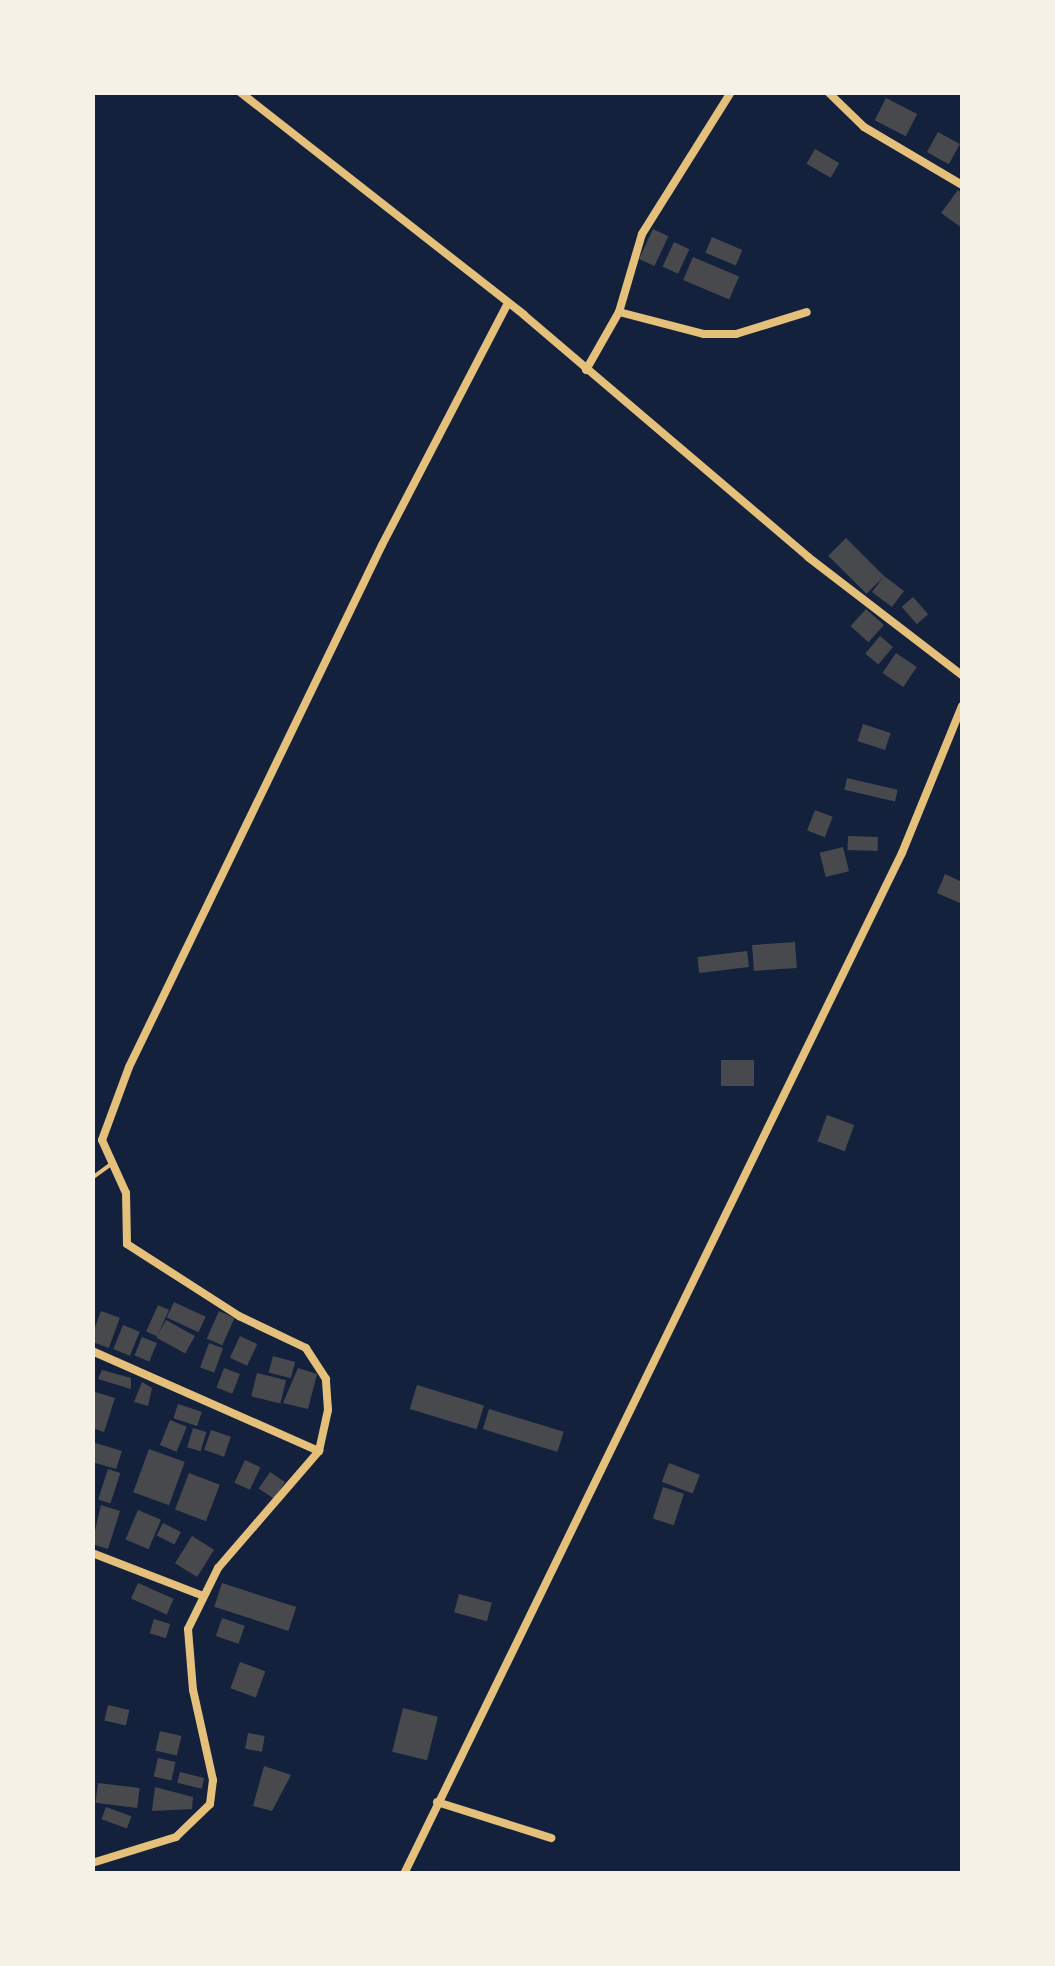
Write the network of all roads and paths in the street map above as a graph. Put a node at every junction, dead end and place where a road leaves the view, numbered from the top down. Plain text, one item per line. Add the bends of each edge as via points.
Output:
1 (240, 92) edge
2 (730, 92) edge
3 (828, 92) edge
4 (962, 185) edge
5 (508, 303) junction
6 (619, 312) junction
7 (806, 312) dead end
8 (586, 370) junction
9 (962, 675) edge
10 (962, 706) edge
11 (111, 1164) junction
12 (92, 1178) edge
13 (92, 1351) edge
14 (319, 1451) junction
15 (92, 1554) edge
16 (200, 1595) junction
17 (437, 1802) junction
18 (551, 1838) dead end
19 (92, 1863) edge
20 (404, 1874) edge

1 - 5 street
2 - 6 street via 642,234
3 - 4 street via 864,127
5 - 8 street
5 - 11 street via 382,545 129,1067 102,1146
6 - 7 street via 704,334 736,334
6 - 8 street
8 - 9 street via 808,557
10 - 17 street via 902,854
11 - 12 lane
11 - 14 street via 126,1193 127,1244 238,1316 312,1354 326,1380
13 - 14 street
14 - 16 street
15 - 16 street
16 - 19 street via 188,1629 188,1660 212,1798 200,1820 176,1837
17 - 18 street
17 - 20 street

